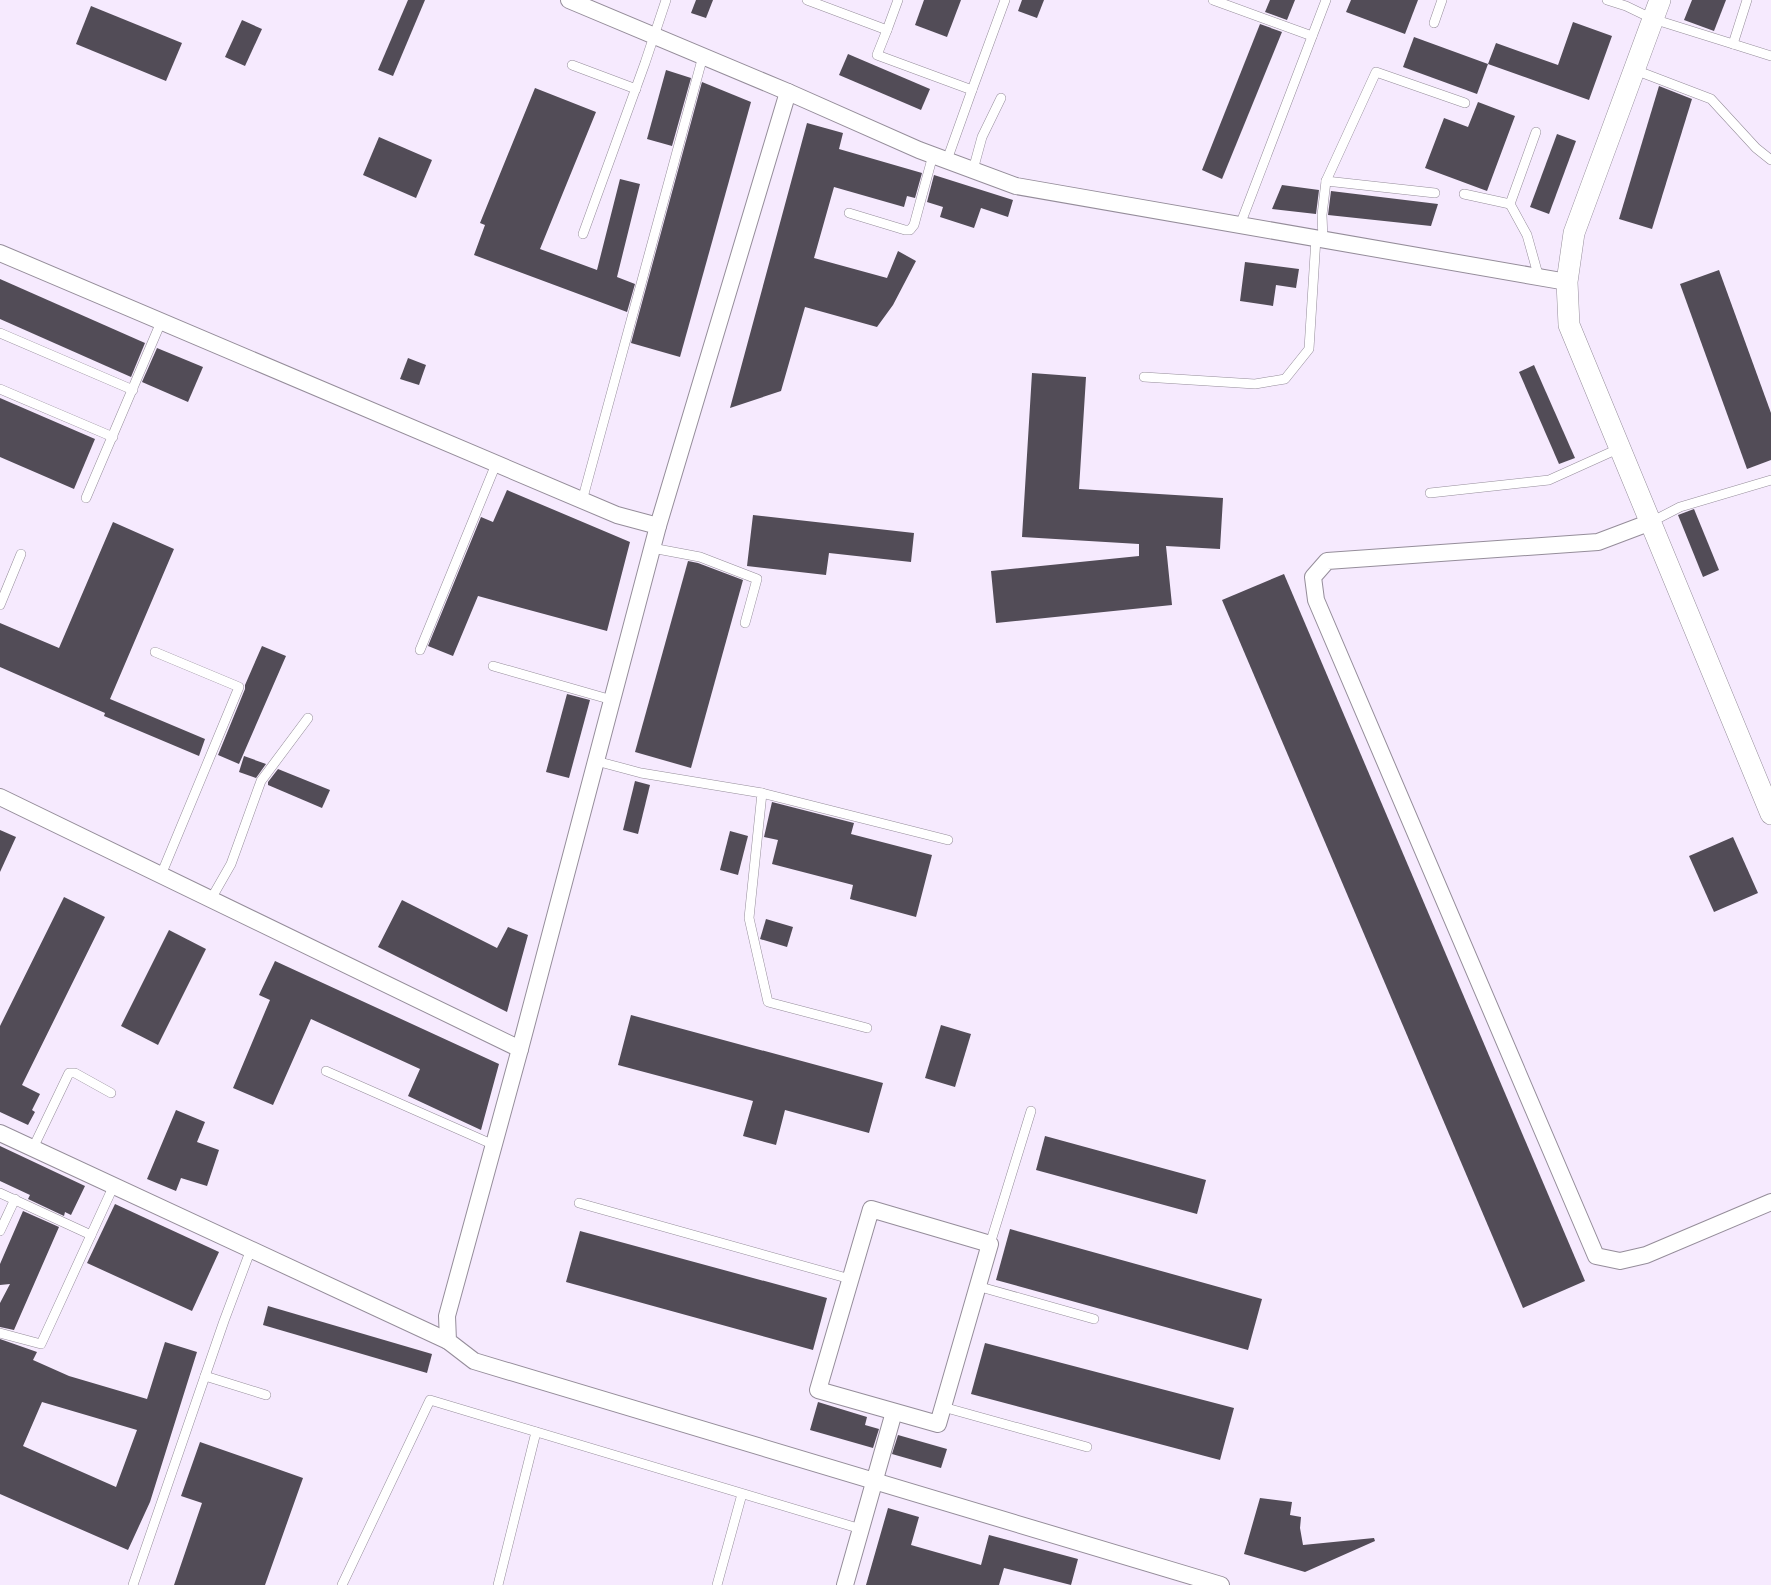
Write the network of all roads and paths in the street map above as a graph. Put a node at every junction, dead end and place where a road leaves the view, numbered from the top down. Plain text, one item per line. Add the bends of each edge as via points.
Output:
1 (570, 0) edge
2 (666, 0) edge
3 (807, 0) edge
4 (898, 0) edge
5 (1005, 0) edge
6 (1213, 0) edge
7 (1326, 0) edge
8 (1442, 0) edge
9 (1607, 0) edge
10 (1747, 0) edge
11 (1656, 9) edge
12 (1434, 23) dead end
13 (887, 30) junction
14 (654, 35) junction
15 (1312, 36) junction
16 (1733, 44) junction
17 (703, 56) junction
18 (1771, 56) edge
19 (572, 65) dead end
20 (1634, 70) junction
21 (636, 88) junction
22 (972, 90) junction
23 (788, 92) junction
24 (1001, 98) dead end
25 (1465, 103) dead end
26 (1536, 132) dead end
27 (940, 157) junction
28 (1771, 160) edge
29 (974, 170) junction
30 (1326, 181) junction
31 (1434, 194) dead end
32 (1464, 194) dead end
33 (1510, 204) junction
34 (849, 213) dead end
35 (1240, 225) junction
36 (583, 234) dead end
37 (1319, 239) junction
38 (0, 254) edge
39 (1539, 278) junction
40 (1567, 282) junction
41 (161, 322) junction
42 (0, 333) edge
43 (1144, 377) dead end
44 (0, 388) edge
45 (133, 390) junction
46 (113, 437) junction
47 (1620, 448) junction
48 (496, 464) junction
49 (1771, 480) edge
50 (1430, 493) dead end
51 (86, 498) dead end
52 (582, 501) junction
53 (1651, 522) junction
54 (658, 526) junction
55 (652, 548) junction
56 (20, 554) dead end
57 (0, 605) edge
58 (745, 623) dead end
59 (420, 650) dead end
60 (155, 652) dead end
61 (493, 666) dead end
62 (612, 700) junction
63 (308, 718) dead end
64 (596, 761) junction
65 (762, 793) junction
66 (0, 797) edge
67 (1771, 814) edge
68 (948, 840) dead end
69 (161, 875) junction
70 (211, 899) junction
71 (867, 1028) dead end
72 (520, 1049) junction
73 (326, 1071) dead end
74 (111, 1092) dead end
75 (1031, 1111) dead end
76 (0, 1133) edge
77 (494, 1145) junction
78 (33, 1148) junction
79 (114, 1185) junction
80 (0, 1192) edge
81 (15, 1199) junction
82 (1771, 1202) edge
83 (579, 1203) dead end
84 (0, 1232) edge
85 (91, 1235) junction
86 (990, 1244) junction
87 (251, 1249) junction
88 (850, 1279) junction
89 (978, 1286) junction
90 (1094, 1319) dead end
91 (0, 1334) edge
92 (448, 1341) junction
93 (206, 1376) junction
94 (266, 1395) dead end
95 (943, 1406) junction
96 (894, 1412) junction
97 (536, 1432) junction
98 (1087, 1447) dead end
99 (874, 1481) junction
100 (742, 1494) junction
101 (861, 1529) junction
102 (133, 1585) edge
103 (342, 1585) edge
104 (498, 1585) edge
105 (717, 1585) edge
106 (845, 1585) edge
107 (1221, 1585) edge

1 - 14 street
2 - 14 lane
3 - 13 lane
4 - 13 lane
5 - 22 lane
6 - 15 lane
7 - 15 lane
8 - 12 lane
9 - 11 lane
10 - 16 lane
11 - 16 lane
11 - 20 street
13 - 22 lane via 877,55
14 - 17 street
14 - 21 lane
15 - 35 lane
16 - 18 lane
17 - 23 street
17 - 52 lane
19 - 21 lane
20 - 28 lane via 1711,99
20 - 40 street via 1574,233
21 - 36 lane
22 - 27 lane
23 - 27 street
23 - 54 street
24 - 29 lane via 982,137
25 - 30 lane via 1376,72
26 - 33 lane
27 - 29 street
27 - 34 lane via 910,230
29 - 35 street via 1016,186
30 - 31 lane
30 - 37 lane
32 - 33 lane
33 - 39 lane via 1527,235
35 - 37 street
37 - 39 street
37 - 43 lane via 1309,349 1284,379 1255,384
38 - 41 street
39 - 40 street
40 - 47 street via 1569,324
41 - 45 lane
41 - 48 street
42 - 45 lane
44 - 46 lane
45 - 46 lane
46 - 51 lane
47 - 50 lane via 1549,480
47 - 53 street
48 - 52 street
48 - 59 lane
49 - 53 lane via 1680,507
52 - 54 street
53 - 67 street
53 - 82 street via 1598,542 1327,561 1313,578 1316,600 1596,1256 1620,1261 1646,1254
54 - 55 street
55 - 58 lane via 700,557 757,579
55 - 62 street
56 - 57 lane
60 - 69 lane via 239,687
61 - 62 lane
62 - 64 street
63 - 70 lane via 261,782 231,864
64 - 65 lane via 640,773
64 - 72 street
65 - 68 lane
65 - 71 lane via 749,918 768,1002
66 - 69 street
69 - 70 street
70 - 72 street
72 - 77 street
73 - 77 lane
74 - 78 lane via 69,1073
75 - 86 lane
76 - 78 street
77 - 92 street via 447,1316
78 - 79 street
79 - 85 lane
79 - 87 street
80 - 81 lane
81 - 84 lane
81 - 85 lane
83 - 88 lane
85 - 91 lane via 41,1344
86 - 88 street via 871,1209
86 - 89 street
87 - 92 street
87 - 93 lane
88 - 96 street via 818,1390
89 - 90 lane
89 - 95 street
92 - 99 street via 474,1361
93 - 94 lane
93 - 102 lane
95 - 96 street via 938,1424
95 - 98 lane
96 - 99 street
97 - 100 lane
97 - 103 lane via 430,1400
97 - 104 lane
99 - 101 street
99 - 107 street
100 - 101 lane
100 - 105 lane
101 - 106 street

